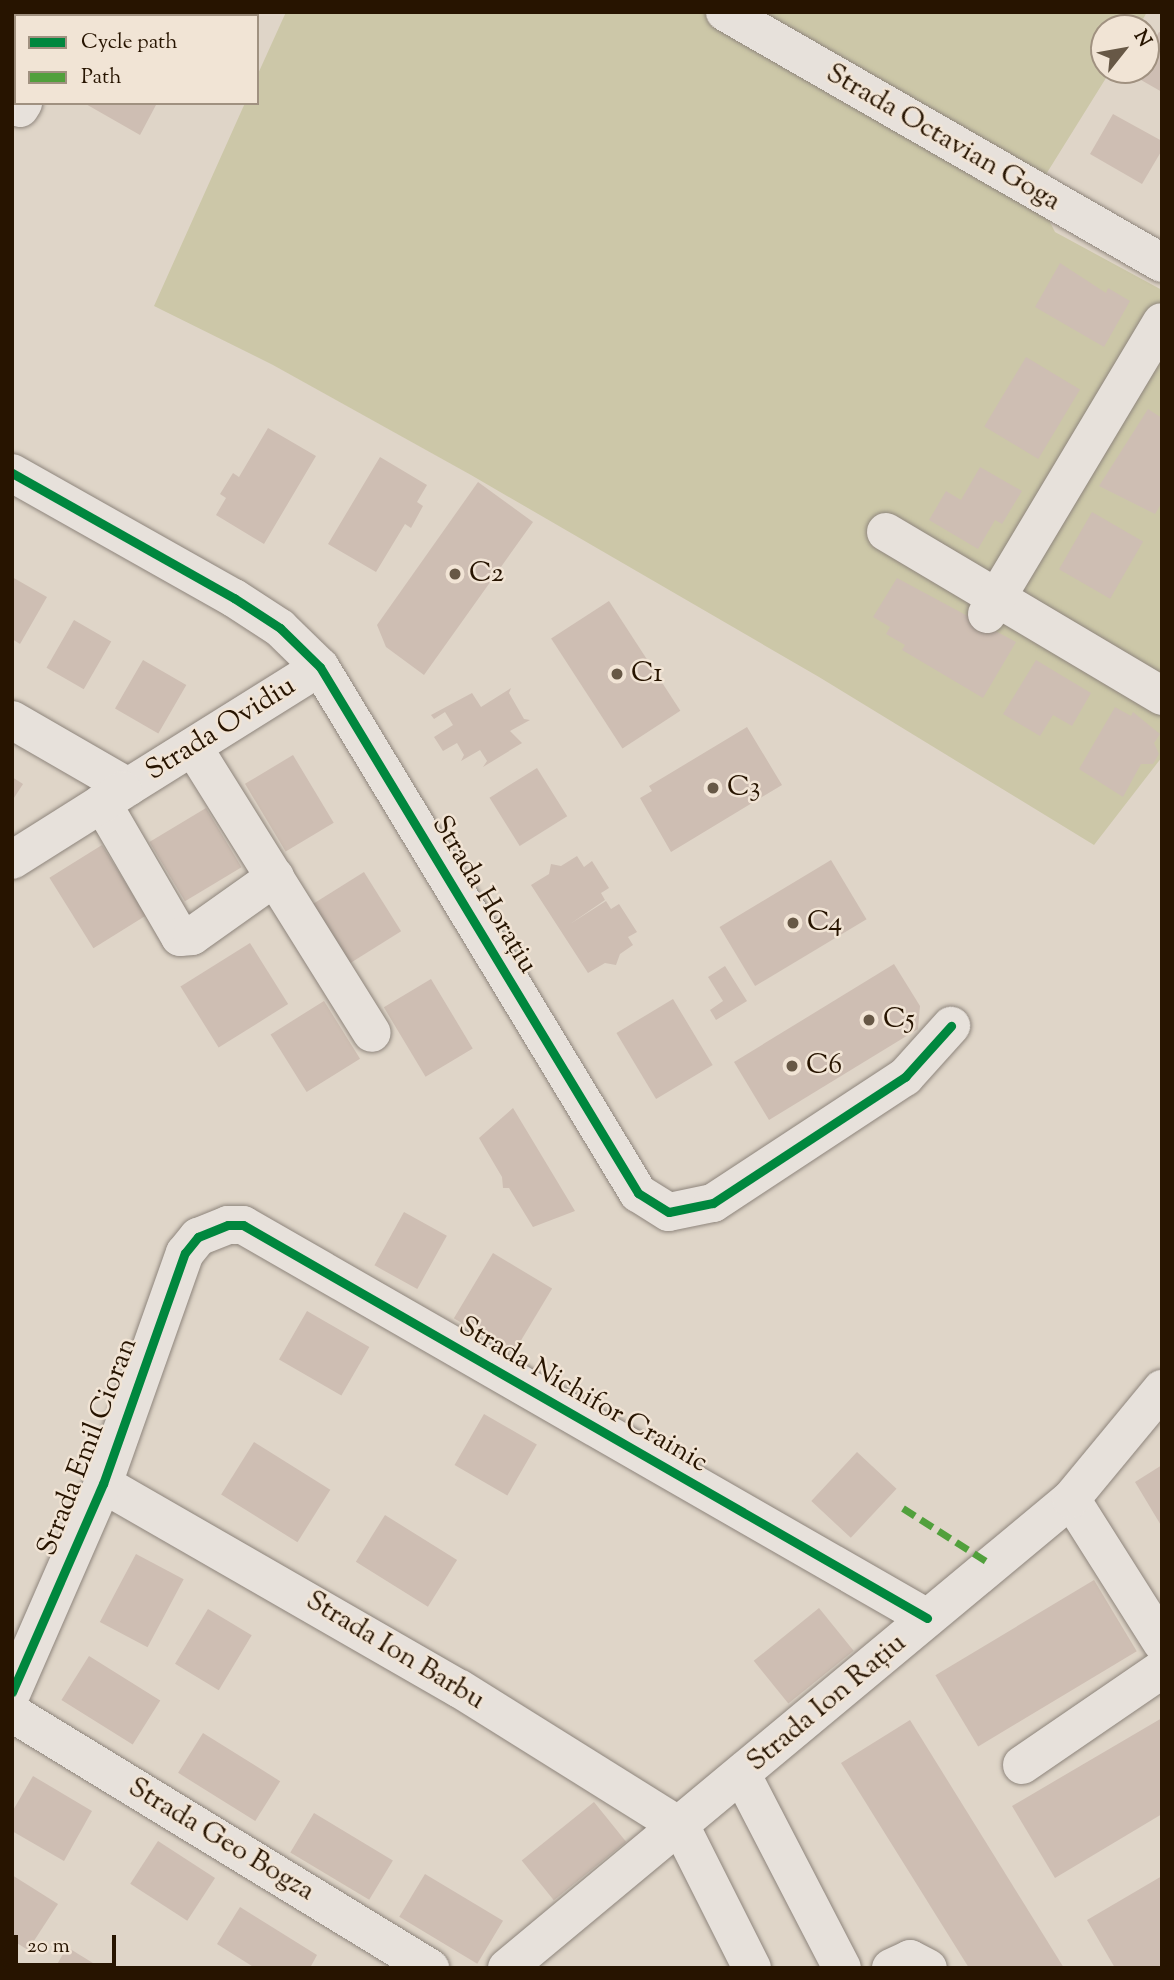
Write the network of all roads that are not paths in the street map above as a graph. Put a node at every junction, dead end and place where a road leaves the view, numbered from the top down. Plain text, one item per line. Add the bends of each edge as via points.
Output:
1 (725, 12) edge
2 (1157, 284) edge
3 (12, 473) edge
4 (901, 541) dead end
5 (992, 606) junction
6 (320, 667) junction
7 (1138, 690) edge
8 (12, 720) edge
9 (193, 747) junction
10 (115, 795) junction
11 (12, 860) edge
12 (275, 877) junction
13 (951, 1026) dead end
14 (372, 1033) dead end
15 (214, 1227) joint
16 (1162, 1389) edge
17 (103, 1485) junction
18 (1071, 1499) junction
19 (927, 1618) junction
20 (1162, 1643) edge
21 (1162, 1669) edge
22 (12, 1692) edge
23 (12, 1713) edge
24 (1022, 1765) dead end
25 (742, 1775) junction
26 (681, 1827) junction
27 (430, 1968) edge
28 (507, 1968) edge
29 (752, 1968) edge
30 (842, 1968) edge
31 (891, 1968) edge
32 (928, 1968) edge

1 - 2 street, Strada Octavian Goga
2 - 5 street via 1123,404
3 - 6 street, Strada Horațiu via 234,598 280,628
4 - 5 street
5 - 7 street
6 - 9 street, Strada Ovidiu
6 - 13 street, Strada Horațiu via 638,1193 669,1212 713,1203 905,1077
8 - 10 street, Strada Ovidiu
9 - 10 street, Strada Ovidiu
9 - 12 street
10 - 11 street
10 - 12 street via 180,937 192,936
12 - 14 street
15 - 17 street, Strada Emil Cioran via 185,1253
15 - 19 street, Strada Nichifor Crainic via 243,1225
16 - 18 street, Strada Ion Rațiu
17 - 22 street, Strada Emil Cioran
17 - 26 street, Strada Ion Barbu via 333,1614
18 - 19 street, Strada Ion Rațiu
18 - 20 street
19 - 25 street, Strada Ion Rațiu
21 - 24 street
23 - 27 street, Strada Geo Bogza
25 - 26 street, Strada Ion Rațiu
25 - 30 street
26 - 28 street, Strada Ion Rațiu
26 - 29 street
31 - 32 street via 910,1959

